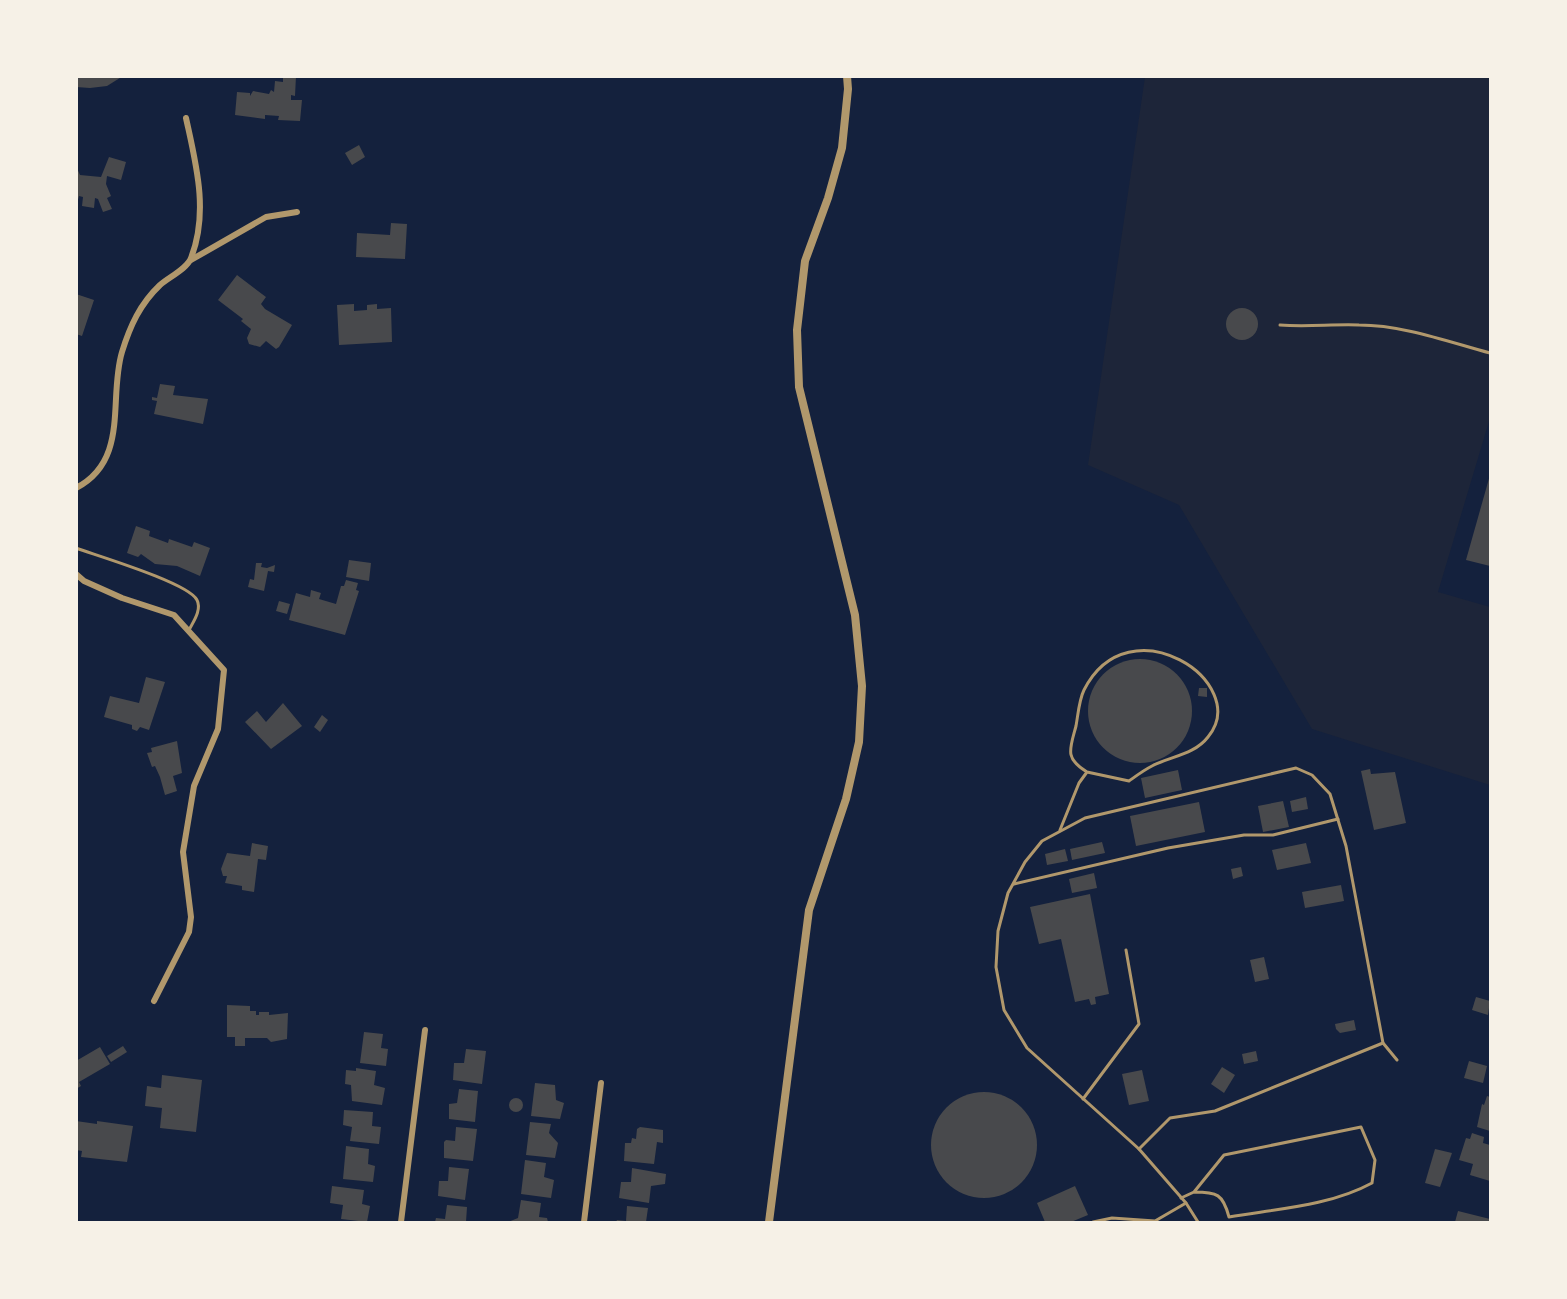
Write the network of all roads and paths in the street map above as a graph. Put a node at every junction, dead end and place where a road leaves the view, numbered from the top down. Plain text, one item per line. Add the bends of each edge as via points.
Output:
1 (847, 76) edge
2 (186, 118) dead end
3 (297, 212) dead end
4 (191, 260) junction
5 (1280, 326) dead end
6 (1491, 353) edge
7 (76, 488) edge
8 (76, 548) edge
9 (76, 574) edge
10 (189, 630) junction
11 (1087, 772) junction
12 (1338, 819) junction
13 (1059, 832) junction
14 (1013, 884) junction
15 (1126, 950) dead end
16 (154, 1000) dead end
17 (425, 1030) dead end
18 (1383, 1043) junction
19 (1397, 1060) dead end
20 (601, 1083) dead end
21 (1083, 1099) junction
22 (1138, 1149) junction
23 (1194, 1192) junction
24 (1181, 1198) junction
25 (1186, 1203) junction
26 (401, 1222) edge
27 (584, 1222) edge
28 (769, 1222) edge
29 (1093, 1222) edge
30 (1155, 1222) edge
31 (1198, 1222) edge

1 - 28 street via 842,148 805,261 797,330 799,387 855,615 862,686 859,742 846,799 809,910
2 - 4 street via 200,183 200,213
3 - 4 street via 266,217
4 - 7 street via 159,286 135,316 121,355 115,426 101,471
5 - 6 lane via 1361,325 1418,334
8 - 10 lane via 147,573 191,594 199,609
9 - 10 street via 122,598 174,615
10 - 16 street via 224,670 218,729 194,786 183,852 191,917 189,932
11 - 11 lane via 1129,780 1152,766 1197,749 1210,735 1218,716 1219,700 1212,688 1175,657 1160,650 1137,649 1116,656 1100,669 1084,691 1070,750 1075,765
11 - 13 lane
12 - 13 lane via 1330,794 1312,775 1296,768 1084,818
12 - 14 lane via 1274,835 1244,835 1168,848
12 - 18 lane
13 - 14 lane via 1042,841
14 - 21 lane via 998,931 996,967 1004,1010 1027,1048
15 - 21 lane via 1139,1024
17 - 26 street
18 - 19 lane
18 - 22 lane via 1215,1111 1170,1118
20 - 27 street
21 - 22 lane
22 - 24 lane
23 - 23 lane via 1224,1155 1361,1126 1375,1160 1372,1184 1353,1194 1280,1209 1229,1217 1225,1202 1213,1192
23 - 24 lane
24 - 25 lane
25 - 30 lane
25 - 31 lane
29 - 30 lane via 1112,1218

